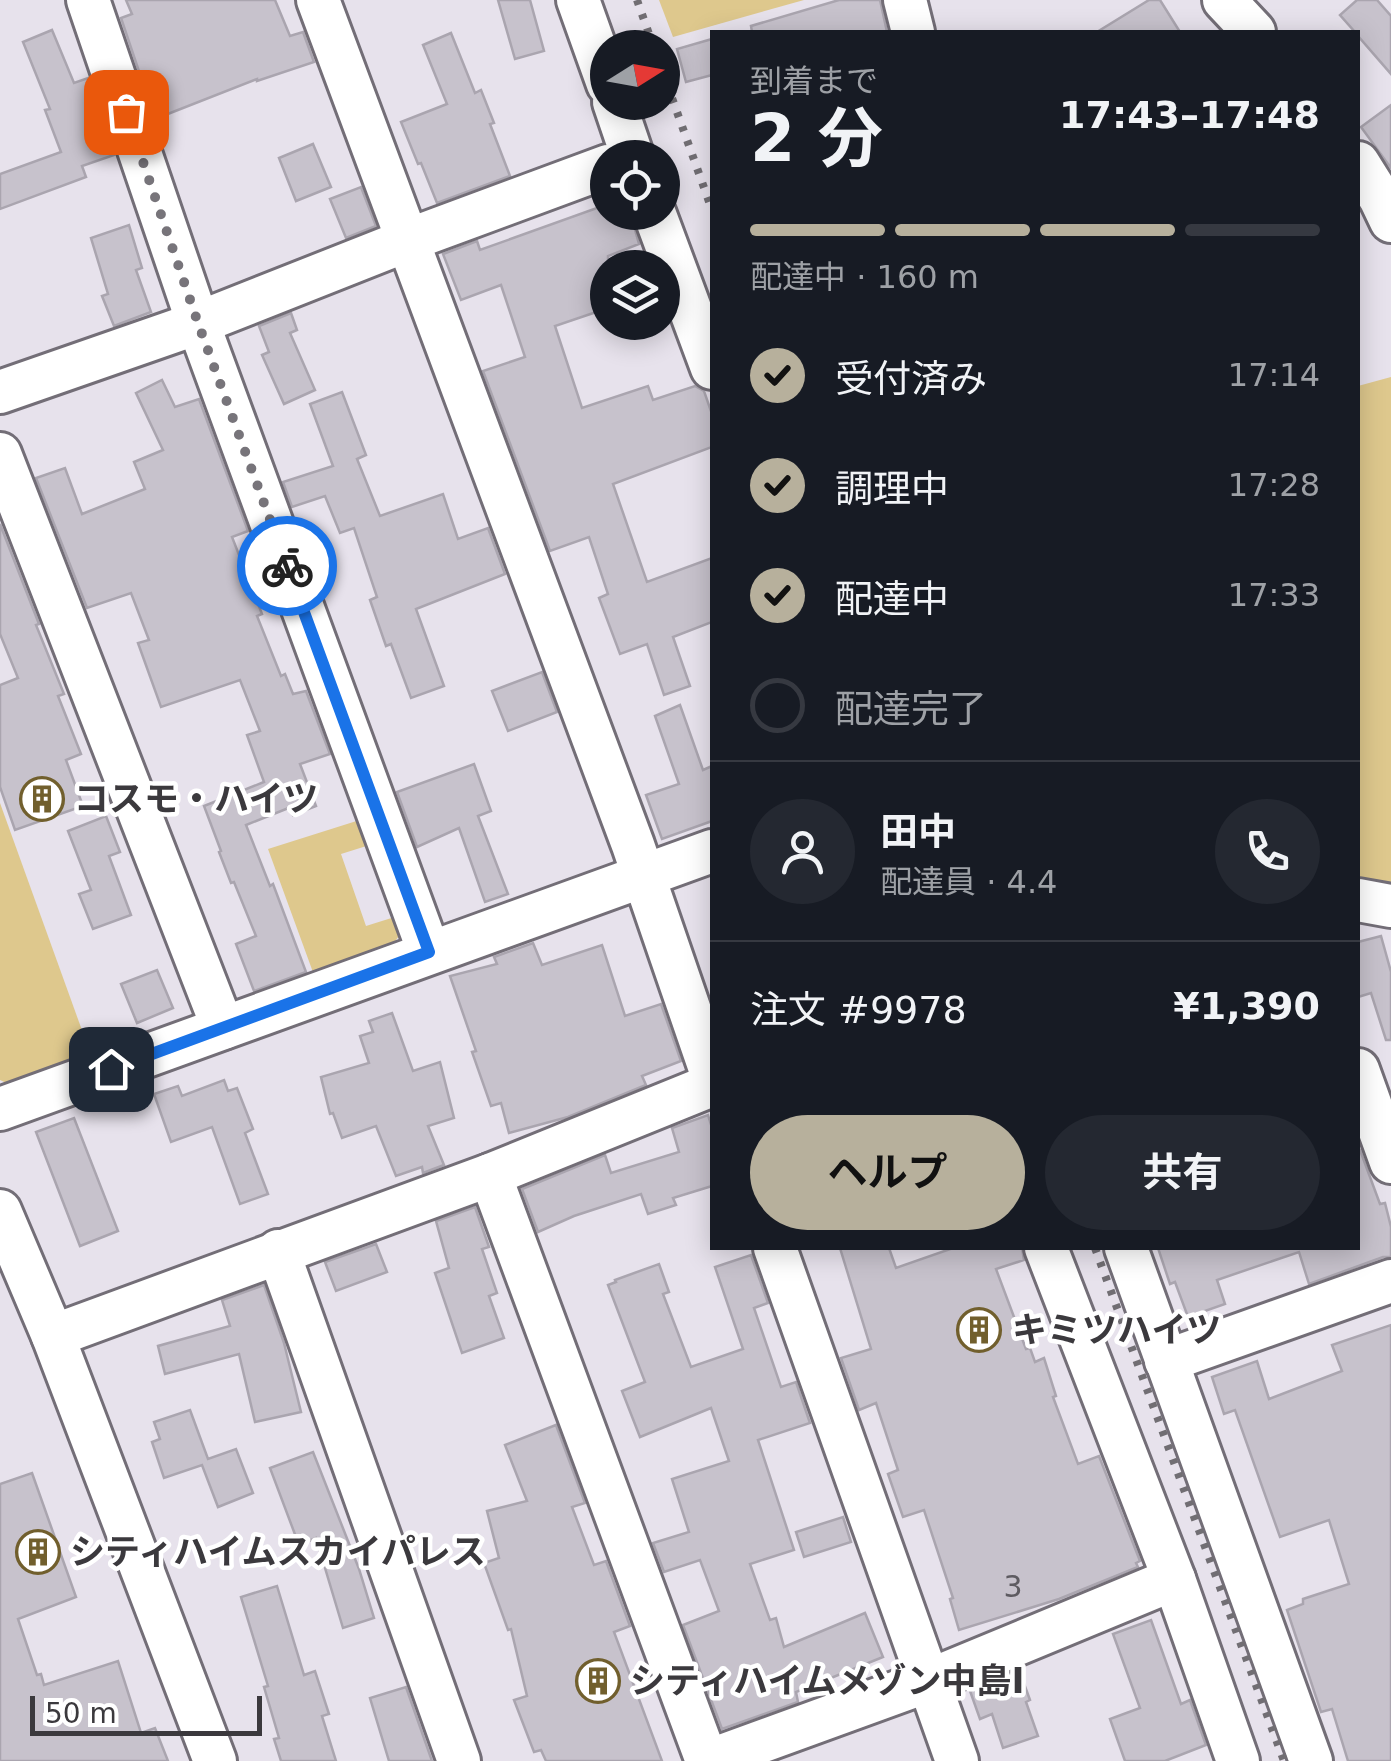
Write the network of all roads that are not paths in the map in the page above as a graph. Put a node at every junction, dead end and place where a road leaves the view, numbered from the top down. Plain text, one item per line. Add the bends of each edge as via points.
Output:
1 (88, 0) edge
2 (318, 0) edge
3 (578, 0) edge
4 (905, 0) edge
5 (1224, 0) edge
6 (912, 30) edge
7 (1252, 30) edge
8 (590, 34) edge
9 (1360, 166) edge
10 (590, 173) edge
11 (1391, 221) edge
12 (661, 230) edge
13 (408, 240) junction
14 (198, 323) junction
15 (710, 363) edge
16 (0, 392) edge
17 (0, 454) edge
18 (710, 852) edge
19 (644, 877) junction
20 (1360, 900) edge
21 (1391, 906) edge
22 (429, 952) junction
23 (222, 1028) junction
24 (710, 1069) edge
25 (1360, 1076) edge
26 (710, 1086) edge
27 (0, 1109) edge
28 (1391, 1162) edge
29 (490, 1175) junction
30 (0, 1210) edge
31 (776, 1250) edge
32 (1047, 1250) edge
33 (1127, 1250) edge
34 (278, 1251) junction
35 (1391, 1282) edge
36 (54, 1336) junction
37 (1166, 1361) junction
38 (1174, 1580) junction
39 (928, 1681) junction
40 (215, 1761) edge
41 (459, 1761) edge
42 (708, 1761) edge
43 (957, 1761) edge
44 (1238, 1761) edge
45 (1311, 1761) edge

1 - 14 street
2 - 13 street
3 - 8 street
4 - 6 street
5 - 7 street
9 - 11 street
10 - 13 street
12 - 15 street
13 - 14 street
13 - 19 street
14 - 16 street
14 - 22 street
17 - 23 street
18 - 19 street
19 - 22 street
19 - 24 street
20 - 21 street
22 - 23 street
23 - 27 street
25 - 28 street
26 - 29 street
29 - 34 street
29 - 42 street
30 - 36 street
31 - 39 street
32 - 38 street
33 - 37 street
34 - 36 street
34 - 41 street
35 - 37 street
36 - 40 street
37 - 45 street
38 - 39 street
38 - 44 street
39 - 42 street
39 - 43 street

